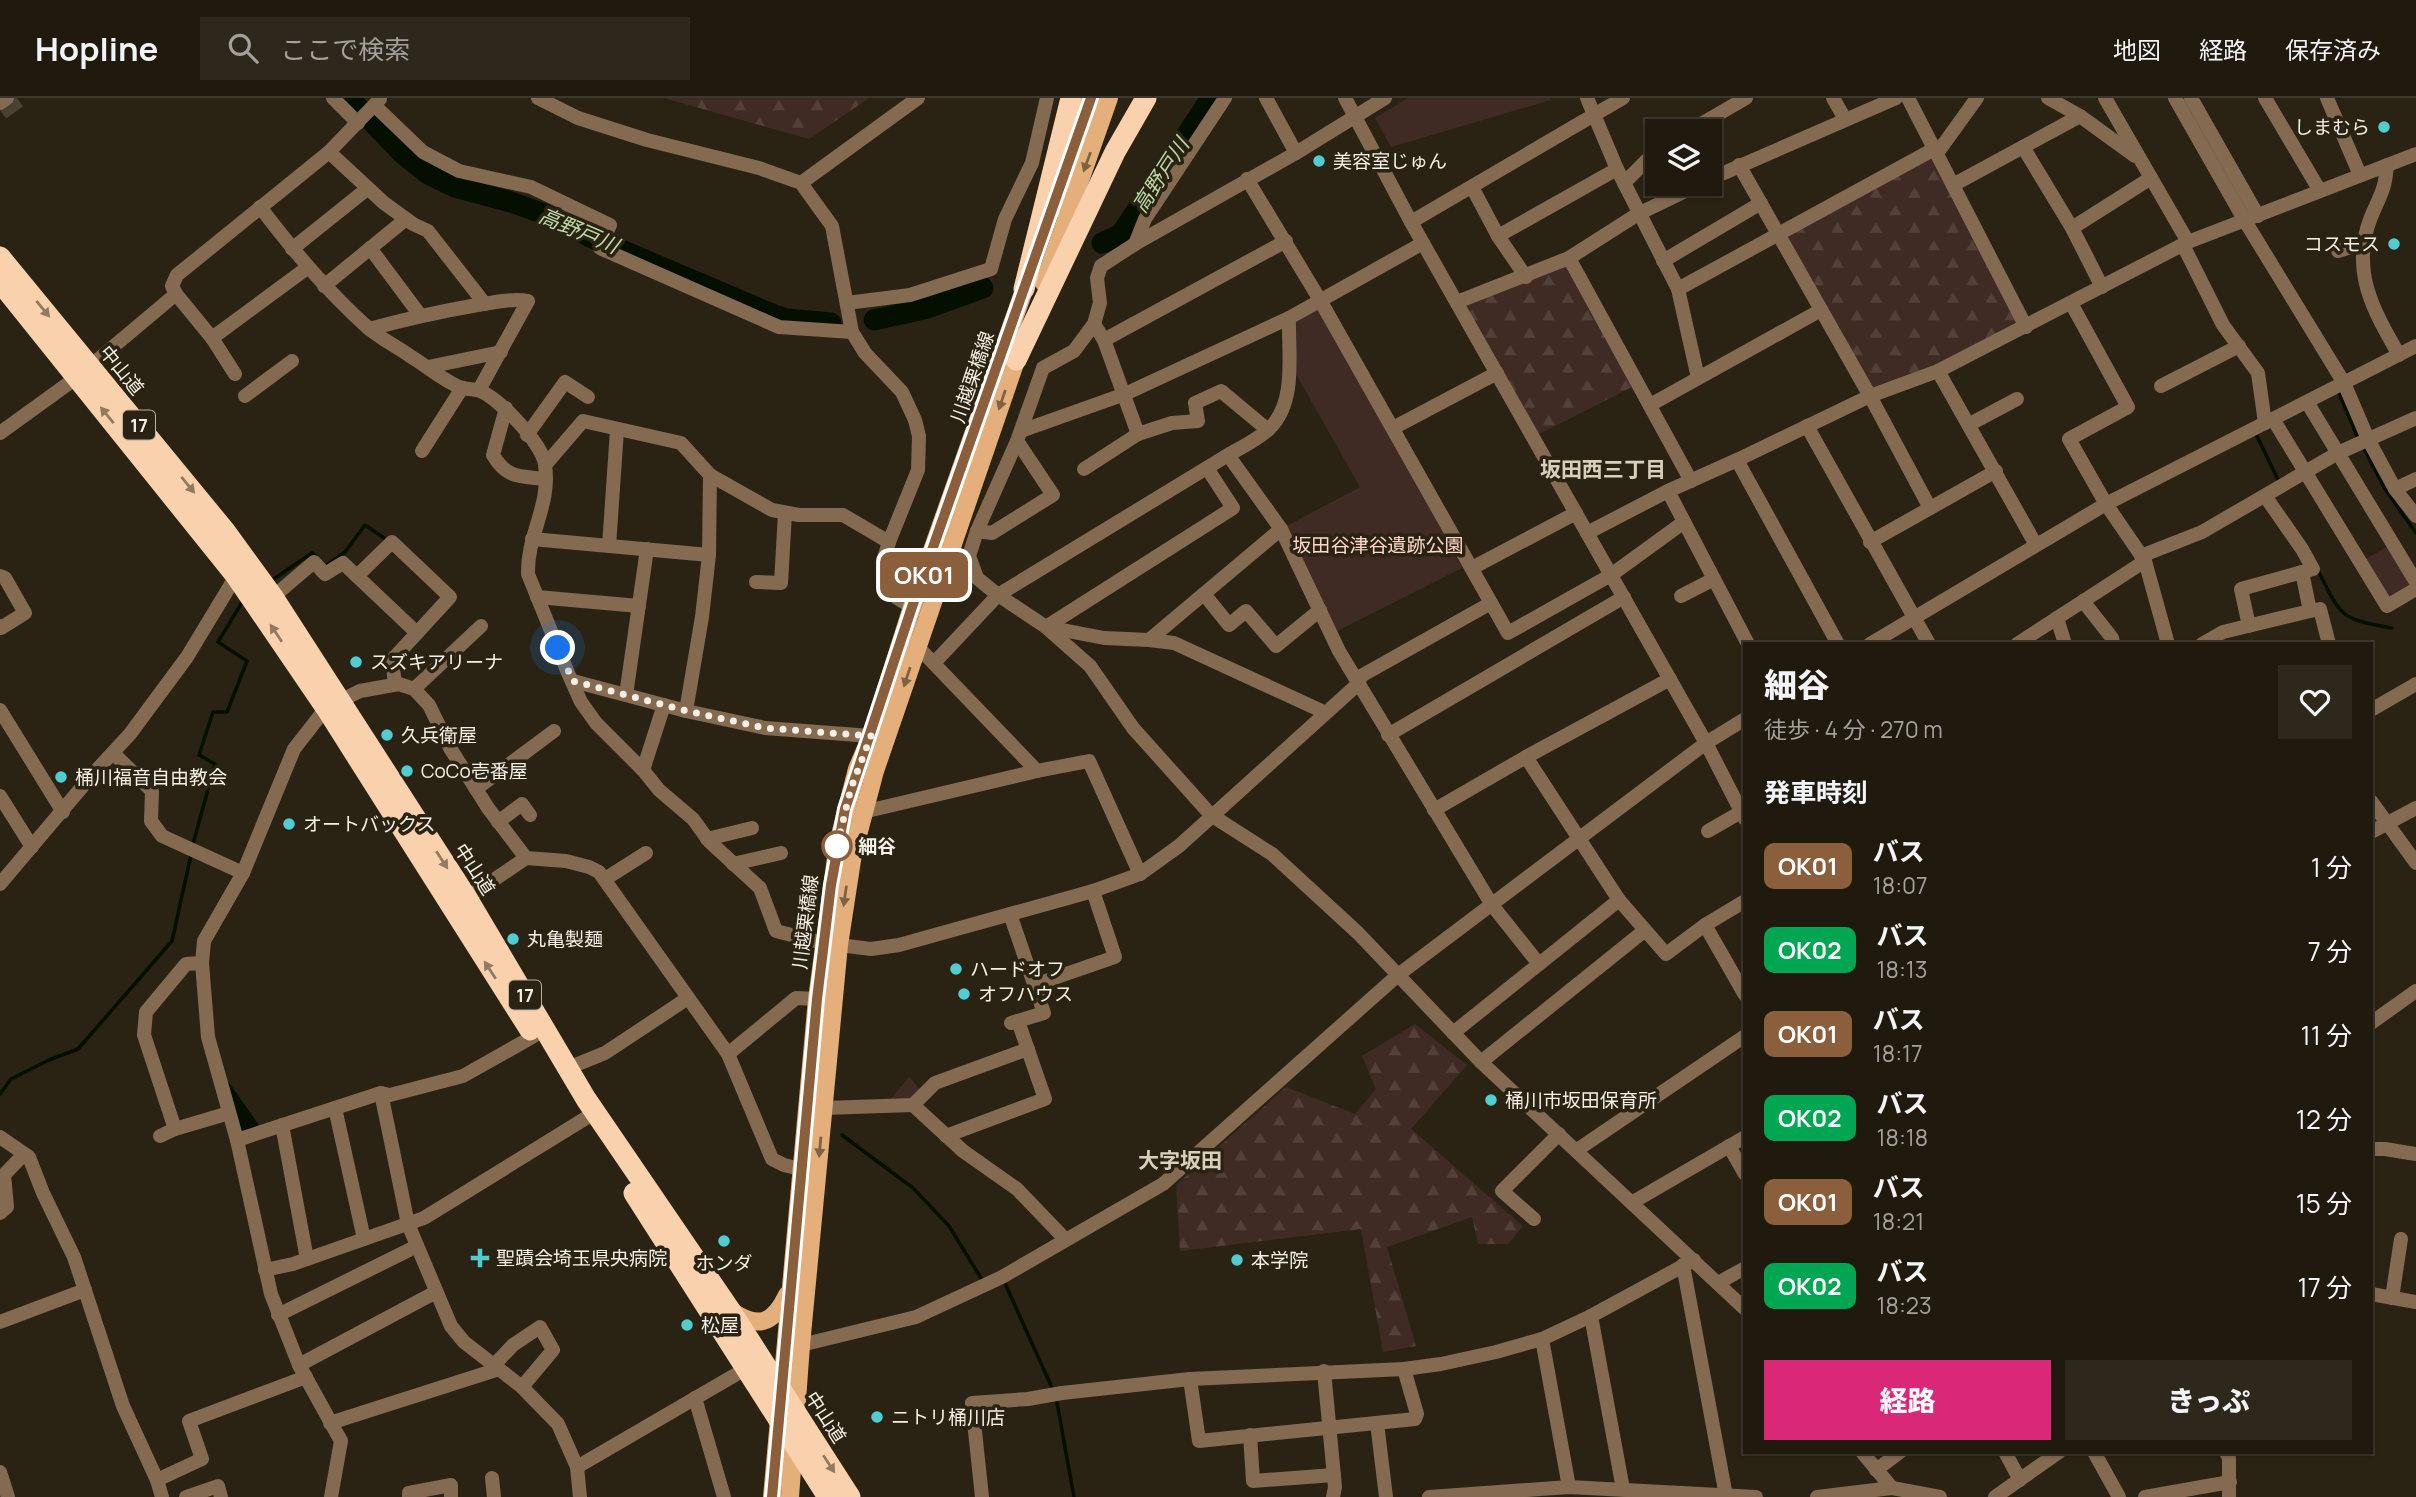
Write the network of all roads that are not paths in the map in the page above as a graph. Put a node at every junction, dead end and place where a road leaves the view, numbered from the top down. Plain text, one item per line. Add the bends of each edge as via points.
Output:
1 (7, 98) edge
2 (333, 98) edge
3 (538, 98) edge
4 (918, 98) edge
5 (1047, 98) edge
6 (1071, 98) edge
7 (1091, 98) edge
8 (1110, 98) edge
9 (1146, 98) edge
10 (1225, 98) edge
11 (1266, 98) edge
12 (1345, 98) edge
13 (1385, 98) edge
14 (1587, 98) edge
15 (1623, 98) edge
16 (1746, 98) edge
17 (1833, 98) edge
18 (1896, 98) edge
19 (1908, 98) edge
20 (1977, 98) edge
21 (2048, 98) edge
22 (2105, 98) edge
23 (2175, 98) edge
24 (2191, 98) edge
25 (2265, 98) edge
26 (2327, 98) edge
27 (378, 102) edge
28 (0, 103) edge
29 (1595, 115) junction
30 (1354, 116) junction
31 (2080, 116) junction
32 (1710, 119) edge
33 (1845, 119) junction
34 (358, 123) junction
35 (2023, 147) junction
36 (1936, 150) junction
37 (330, 152) junction
38 (1296, 153) junction
39 (2416, 154) edge
40 (1645, 158) edge
41 (2139, 159) junction
42 (1739, 165) junction
43 (2387, 165) junction
44 (1722, 173) edge
45 (2360, 175) junction
46 (1620, 176) junction
47 (2151, 178) junction
48 (1247, 179) junction
49 (801, 183) junction
50 (1953, 185) junction
51 (1472, 187) junction
52 (367, 189) junction
53 (2320, 191) junction
54 (1676, 196) edge
55 (1761, 204) junction
56 (260, 207) junction
57 (1639, 214) junction
58 (2251, 218) junction
59 (406, 219) junction
60 (1411, 222) junction
61 (2072, 228) junction
62 (1778, 234) junction
63 (1498, 236) junction
64 (1286, 241) junction
65 (1423, 243) junction
66 (2185, 243) junction
67 (2364, 243) junction
68 (1135, 244) junction
69 (370, 248) junction
70 (292, 249) junction
71 (2339, 251) dead end
72 (0, 257) edge
73 (1569, 258) junction
74 (1663, 261) junction
75 (307, 268) junction
76 (1525, 276) junction
77 (0, 282) edge
78 (324, 286) junction
79 (2102, 287) junction
80 (1024, 289) junction
81 (1678, 289) junction
82 (176, 294) junction
83 (1320, 300) junction
84 (1457, 302) junction
85 (847, 303) junction
86 (2071, 303) junction
87 (485, 304) junction
88 (1821, 310) junction
89 (420, 315) junction
90 (1289, 318) junction
91 (1094, 324) junction
92 (2026, 327) junction
93 (369, 328) junction
94 (852, 332) junction
95 (212, 338) junction
96 (1104, 340) junction
97 (2239, 346) junction
98 (2416, 346) edge
99 (500, 352) junction
100 (2399, 355) junction
101 (292, 360) dead end
102 (1016, 360) junction
103 (428, 367) junction
104 (83, 371) junction
105 (1938, 371) junction
106 (1497, 373) junction
107 (234, 374) dead end
108 (1698, 378) junction
109 (2344, 383) junction
110 (2161, 386) dead end
111 (462, 388) junction
112 (479, 390) junction
113 (1125, 394) junction
114 (245, 396) dead end
115 (1870, 396) junction
116 (588, 397) dead end
117 (2017, 399) dead end
118 (2307, 402) junction
119 (1650, 405) junction
120 (506, 408) junction
121 (2416, 418) edge
122 (2269, 421) junction
123 (1970, 424) junction
124 (1807, 426) junction
125 (1393, 428) junction
126 (617, 430) junction
127 (1268, 430) junction
128 (0, 433) edge
129 (1138, 434) junction
130 (527, 435) junction
131 (1019, 436) junction
132 (2368, 439) junction
133 (422, 451) dead end
134 (2337, 453) junction
135 (1228, 455) junction
136 (1737, 460) junction
137 (1207, 468) junction
138 (1084, 469) dead end
139 (545, 471) junction
140 (1996, 471) junction
141 (2307, 471) junction
142 (710, 475) junction
143 (2416, 480) edge
144 (1691, 481) junction
145 (2395, 489) junction
146 (1668, 491) junction
147 (2264, 496) junction
148 (2106, 503) junction
149 (1930, 508) junction
150 (785, 513) junction
151 (1576, 513) junction
152 (2416, 516) edge
153 (1684, 522) junction
154 (1282, 529) junction
155 (977, 531) junction
156 (1587, 533) junction
157 (532, 539) junction
158 (889, 542) junction
159 (1870, 542) junction
160 (609, 545) junction
161 (2036, 545) junction
162 (647, 549) junction
163 (709, 555) junction
164 (2143, 558) junction
165 (1472, 568) junction
166 (2302, 572) junction
167 (1611, 575) junction
168 (0, 576) edge
169 (236, 576) junction
170 (357, 576) junction
171 (1714, 579) junction
172 (756, 582) dead end
173 (2416, 582) edge
174 (2416, 589) edge
175 (1204, 594) junction
176 (998, 595) junction
177 (1681, 596) dead end
178 (273, 597) junction
179 (537, 597) junction
180 (1624, 597) junction
181 (2083, 601) junction
182 (1491, 603) junction
183 (639, 606) junction
184 (920, 610) junction
185 (1320, 610) junction
186 (2310, 611) junction
187 (1914, 618) junction
188 (2057, 618) junction
189 (0, 626) edge
190 (481, 626) dead end
191 (2249, 626) junction
192 (1046, 627) junction
193 (417, 633) junction
194 (1149, 640) junction
195 (1747, 642) edge
196 (1837, 642) edge
197 (1873, 642) edge
198 (1928, 642) edge
199 (2025, 642) edge
200 (2064, 642) edge
201 (2113, 642) edge
202 (2167, 642) edge
203 (2206, 642) edge
204 (2328, 642) edge
205 (917, 646) junction
206 (934, 663) junction
207 (1670, 678) junction
208 (573, 681) junction
209 (395, 684) junction
210 (1357, 684) junction
211 (2416, 684) edge
212 (414, 689) junction
213 (626, 695) junction
214 (332, 704) junction
215 (664, 705) junction
216 (2373, 709) edge
217 (687, 711) junction
218 (1324, 712) junction
219 (2, 716) edge
220 (1743, 720) edge
221 (554, 730) dead end
222 (1388, 735) junction
223 (871, 736) junction
224 (1706, 743) junction
225 (113, 754) junction
226 (1525, 757) junction
227 (643, 770) junction
228 (1037, 771) junction
229 (476, 789) junction
230 (0, 796) edge
231 (2373, 804) edge
232 (2416, 808) edge
233 (1434, 810) junction
234 (63, 812) junction
235 (863, 812) junction
236 (530, 814) dead end
237 (1211, 815) junction
238 (1743, 816) edge
239 (498, 822) junction
240 (2387, 824) junction
241 (752, 828) dead end
242 (1708, 831) dead end
243 (2373, 831) edge
244 (707, 839) junction
245 (1579, 839) junction
246 (32, 847) junction
247 (646, 853) dead end
248 (781, 853) dead end
249 (526, 858) junction
250 (2416, 863) edge
251 (733, 864) junction
252 (243, 873) junction
253 (1140, 874) junction
254 (605, 879) junction
255 (0, 884) edge
256 (1093, 891) junction
257 (1619, 900) junction
258 (1743, 902) edge
259 (459, 904) junction
260 (1492, 905) junction
261 (1010, 914) junction
262 (1705, 925) junction
263 (1644, 931) junction
264 (831, 944) junction
265 (202, 963) junction
266 (1539, 964) junction
267 (1398, 975) junction
268 (1034, 985) junction
269 (2416, 990) edge
270 (1743, 992) edge
271 (688, 998) junction
272 (817, 999) junction
273 (2373, 1022) edge
274 (1453, 1033) junction
275 (534, 1036) junction
276 (1743, 1036) edge
277 (1028, 1049) junction
278 (728, 1054) junction
279 (1481, 1062) junction
280 (568, 1068) junction
281 (381, 1093) junction
282 (913, 1105) junction
283 (335, 1108) junction
284 (824, 1108) junction
285 (229, 1113) junction
286 (586, 1118) junction
287 (282, 1125) junction
288 (175, 1129) junction
289 (1559, 1134) junction
290 (160, 1136) dead end
291 (946, 1136) junction
292 (0, 1137) edge
293 (1743, 1138) edge
294 (237, 1140) junction
295 (1729, 1146) junction
296 (2373, 1149) edge
297 (1577, 1150) junction
298 (24, 1154) junction
299 (2416, 1154) edge
300 (800, 1169) junction
301 (1743, 1170) edge
302 (1633, 1202) junction
303 (0, 1213) edge
304 (1534, 1219) dead end
305 (408, 1224) junction
306 (2401, 1238) dead end
307 (364, 1240) junction
308 (1065, 1240) junction
309 (417, 1246) junction
310 (307, 1259) junction
311 (1689, 1263) junction
312 (1743, 1269) edge
313 (265, 1270) junction
314 (1718, 1283) junction
315 (790, 1288) junction
316 (85, 1290) junction
317 (436, 1292) junction
318 (2373, 1294) edge
319 (2392, 1298) junction
320 (2416, 1302) edge
321 (1743, 1307) edge
322 (730, 1310) junction
323 (278, 1315) junction
324 (1591, 1316) junction
325 (0, 1322) edge
326 (1542, 1339) junction
327 (801, 1345) junction
328 (496, 1367) junction
329 (747, 1368) junction
330 (1404, 1369) junction
331 (303, 1371) junction
332 (1324, 1371) junction
333 (1190, 1379) junction
334 (522, 1387) junction
335 (782, 1390) junction
336 (695, 1398) junction
337 (788, 1416) junction
338 (330, 1423) junction
339 (1377, 1423) junction
340 (1329, 1427) junction
341 (1250, 1435) junction
342 (794, 1442) junction
343 (1864, 1454) edge
344 (1897, 1454) edge
345 (2006, 1454) edge
346 (2056, 1454) edge
347 (2095, 1454) edge
348 (2227, 1454) edge
349 (577, 1467) junction
350 (1876, 1470) junction
351 (0, 1472) edge
352 (1334, 1475) junction
353 (492, 1478) dead end
354 (157, 1480) junction
355 (2020, 1480) junction
356 (1569, 1487) junction
357 (1623, 1489) junction
358 (2229, 1490) edge
359 (1899, 1492) edge
360 (1680, 1495) edge
361 (1471, 1496) edge
362 (1726, 1496) edge
363 (8, 1497) edge
364 (162, 1497) edge
365 (186, 1497) edge
366 (221, 1497) edge
367 (331, 1497) edge
368 (409, 1497) edge
369 (452, 1497) edge
370 (494, 1497) edge
371 (580, 1497) edge
372 (724, 1497) edge
373 (772, 1497) edge
374 (790, 1497) edge
375 (828, 1497) edge
376 (850, 1497) edge
377 (982, 1497) edge
378 (1333, 1497) edge
379 (1386, 1497) edge
380 (1429, 1497) edge
381 (1756, 1497) edge
382 (1817, 1497) edge
383 (1940, 1497) edge
384 (1995, 1497) edge
385 (2119, 1497) edge
386 (2145, 1497) edge

1 - 28 street
2 - 34 street
3 - 49 street via 578,118 636,137
4 - 49 street
5 - 85 street via 1032,163 1005,219 991,269 910,295
6 - 80 highway
7 - 80 main road, 川越栗橋線
8 -> 102 main road, 川越栗橋線
9 - 102 highway via 1115,152
10 - 68 street via 1145,219
11 - 38 street
12 - 30 street
13 - 30 street
14 - 29 street
15 - 29 street
16 - 32 street
17 - 33 street
18 - 33 street
19 - 36 street
20 - 36 street
21 - 31 street
22 - 41 street
23 - 58 street
24 - 58 street
25 - 53 street
26 - 45 street
27 - 34 street
27 - 94 street via 423,152 459,171 531,187 610,225 600,248 779,327
29 - 46 street
29 - 51 street
30 - 38 street
30 - 60 street
31 - 35 street
31 - 41 street
33 - 42 street
34 - 37 street
35 - 50 street
35 - 61 street
36 - 50 street
36 - 62 street
37 - 52 street
37 - 56 street
38 - 48 street
39 - 43 street
40 - 46 street
41 - 47 street
42 - 44 street
42 - 55 street
43 - 45 street
43 - 67 street via 2384,191
45 - 53 street
46 - 57 street
46 - 63 street
47 - 61 street
47 - 66 street
48 - 64 street
48 - 68 street
49 - 85 street via 832,226
50 - 92 street
51 - 60 street
51 - 63 street
52 - 59 street
52 - 70 street
53 - 58 street
54 - 57 street
55 - 62 street
55 - 74 street
56 - 70 street
56 - 82 street via 177,275 172,286
57 - 73 street
57 - 74 street
58 - 66 street
58 - 109 street
59 - 69 street
59 - 87 street via 428,231
60 - 65 street
61 - 79 street
62 - 81 street
62 - 88 street
63 - 76 street
64 - 83 street
64 - 96 street
65 - 83 street
65 - 84 street
66 - 79 street
66 - 97 street via 2223,325
67 - 71 street
67 - 100 street via 2366,290
68 - 91 street via 1101,266
69 - 78 street
69 - 89 street
70 - 75 street
72 -> 104 highway, 中山道 / 17
73 - 76 street
73 - 119 street
74 - 81 street
75 - 78 street
75 - 95 street
76 - 84 street
77 - 104 highway, 中山道 / 17
78 - 93 street
79 - 86 street
80 - 184 main road, 川越栗橋線
81 - 108 street
82 - 95 street
82 - 104 street
83 - 90 street
83 - 125 street
84 - 106 street
85 - 94 street
86 - 92 street
86 - 148 street via 2128,407 2069,439
87 - 89 street
87 - 99 street via 528,301
88 - 108 street
88 - 115 street
89 - 93 street
90 - 113 street
90 - 127 street via 1287,398
91 - 96 street
91 - 131 street via 1074,351 1043,369
92 - 105 street
93 - 103 street
94 - 158 street via 865,354 902,392 919,436 918,470
95 - 107 street
96 - 113 street
97 - 110 street
97 - 122 street via 2258,373
98 - 100 street
99 - 103 street
99 - 112 street
100 - 109 street
101 - 114 street
102 -> 184 main road, 川越栗橋線
103 - 111 street
104 - 128 street
169 -> 104 highway, 中山道 / 17
104 -> 178 highway, 中山道 / 17 via 225,531
105 - 115 street
105 - 123 street
106 - 125 street
106 - 151 street
108 - 119 street
109 - 118 street
109 - 132 street
111 - 112 street
111 - 133 street
112 - 120 street
113 - 129 street
113 - 131 street
115 - 124 street
115 - 149 street
116 - 130 street via 565,382
117 - 123 street
118 - 122 street
118 - 134 street
119 - 144 street
120 - 130 street
120 - 139 street via 494,455 501,468 513,475
121 - 132 street
122 - 141 street
122 - 148 street
123 - 140 street
124 - 136 street
124 - 159 street
125 - 165 street
126 - 139 street via 583,421
126 - 142 street via 681,443
126 - 160 street
127 - 129 street via 1221,391 1195,403 1198,421 1172,423
127 - 135 street
129 - 138 street
130 - 139 street via 540,451
131 - 155 street
131 - 155 street via 1054,495 992,533
132 - 134 street
132 - 145 street
134 - 141 street
134 - 173 street
135 - 137 street
135 - 154 street
136 - 144 street
136 - 196 street
137 - 176 street
137 - 192 street via 1233,508
139 - 157 street via 543,511
140 - 149 street
140 - 161 street
141 - 147 street
141 - 174 street via 2387,606
142 - 150 street
142 - 163 street
143 - 145 street
144 - 146 street
145 - 152 street
146 - 153 street
146 - 156 street
147 - 164 street via 2202,532
147 - 166 street via 2313,569
148 - 161 street
148 - 164 street
149 - 159 street
150 - 158 street via 843,515
150 - 172 street via 780,583
151 - 156 street
151 - 165 street
153 - 167 street
153 - 171 street
154 - 175 street
154 - 185 street
155 - 176 street via 969,556 977,578
156 - 167 street
157 - 160 street
157 - 179 street via 528,574
158 - 184 street via 884,566 889,588
159 - 187 street
160 - 162 street
161 - 187 street
162 - 163 street
162 - 183 street
163 - 217 street
164 - 181 street
164 - 202 street
165 - 182 street
166 - 186 street
166 - 191 street via 2241,589
167 - 180 street
167 - 182 street via 1508,633
168 - 189 street via 25,613
214 -> 169 highway, 中山道 / 17
169 - 225 street via 187,657
170 - 178 street via 343,563 325,574 314,562
170 - 193 street
170 - 193 street via 392,542 450,597
171 - 177 street
171 - 195 street
175 - 185 street via 1229,625 1246,611 1276,646
175 - 194 street
176 - 192 street
176 - 206 street
178 - 214 highway, 中山道 / 17
179 - 183 street
179 - 208 street
180 - 207 street
180 - 222 street
181 - 188 street
181 - 201 street
182 - 210 street via 1361,676
183 - 213 street
184 - 205 main road, 川越栗橋線
184 - 223 main road, 川越栗橋線
185 - 210 street
186 - 191 street
186 - 204 street via 2320,609
187 - 197 street
187 - 198 street
188 - 199 street
188 - 200 street
190 - 212 street
191 - 203 street
192 - 194 street via 1104,638
192 - 237 street via 1090,666 1133,728
193 - 209 street via 392,660
194 - 218 street via 1174,643
205 - 206 street
205 -> 235 main road, 川越栗橋線
206 - 228 street
207 - 224 street
207 - 226 street
208 - 213 street
208 - 227 street via 596,723
209 - 212 street
209 - 214 street via 360,691
210 - 218 street
210 - 222 street
211 - 216 street
212 - 229 street via 429,705
213 - 215 street
214 - 252 street via 294,749
214 - 259 highway, 中山道 / 17
215 - 217 street
215 - 227 street
217 - 223 street via 765,728
218 - 237 street
219 - 234 street
220 - 224 street
221 - 229 street
222 - 233 street
223 - 264 main road, 川越栗橋線 via 845,809 831,885
224 - 238 street
224 - 245 street
225 - 234 street
225 - 252 street via 152,791 151,821 162,836
226 - 233 street
226 - 245 street
227 - 244 street
228 - 235 street
228 - 253 street via 1089,761
229 - 239 street
230 - 246 street
231 - 240 street
232 - 240 street
233 - 260 street
234 - 246 street
235 -> 264 main road, 川越栗橋線
236 - 239 street via 522,804
237 - 253 street
237 - 267 street via 1272,853
238 - 242 street
239 - 249 street
240 - 243 street
240 - 250 street
241 - 244 street
244 - 251 street
245 - 257 street
245 - 260 street
246 - 255 street
247 - 254 street
248 - 251 street
249 - 254 street via 589,867
249 - 259 street
251 - 264 street via 760,888 776,932
252 - 265 street via 204,941
253 - 256 street
254 - 271 street
256 - 261 street
256 - 268 street via 1115,957
257 - 263 street
257 - 266 street
258 - 262 street
275 -> 259 highway, 中山道 / 17
259 - 280 highway, 中山道 / 17
260 - 266 street
260 - 267 street
261 - 264 street via 899,945 871,949
261 - 268 street
262 - 263 street via 1666,954
262 - 270 street
263 - 279 street
264 - 272 main road, 川越栗橋線
264 - 284 main road, 川越栗橋線
265 - 285 street via 208,1037
265 - 288 street via 186,964 146,1012 144,1035
266 - 274 street
267 - 274 street
267 - 308 street via 1163,1184
268 - 277 street via 1044,1013 1014,1022
269 - 273 street
271 - 278 street
271 - 280 street via 605,1053
272 - 278 street via 796,998
272 - 300 main road, 川越栗橋線
274 - 279 street
275 - 281 street via 463,1076 390,1095
275 - 286 highway, 中山道 / 17
276 - 297 street
277 - 282 street via 935,1083
277 - 291 street via 1045,1099
278 - 300 street via 772,1159
279 - 289 street
280 - 322 highway, 中山道 / 17
281 - 283 street
281 - 305 street
282 - 284 street
282 - 291 street
283 - 287 street
283 - 307 street
284 -> 327 main road, 川越栗橋線
285 - 288 street
285 - 294 street
286 - 305 street via 425,1218
286 - 329 highway, 中山道 / 17
287 - 294 street
287 - 310 street
288 - 290 street
289 - 297 street
289 - 304 street via 1502,1191
291 - 308 street via 1017,1189
292 - 298 street
293 - 295 street
294 - 313 street
295 - 301 street
295 - 302 street
296 - 299 street
297 - 302 street
298 - 303 street via 4,1175 7,1207
298 - 316 street
300 - 315 main road, 川越栗橋線
302 - 311 street
305 - 307 street
305 - 309 street
306 - 319 street
307 - 310 street
308 - 327 street via 1002,1277 916,1317
309 - 317 street
309 - 323 street
310 - 313 street
311 - 314 street
311 - 324 street
311 - 362 street
312 - 314 street
313 - 323 street
314 - 321 street
315 - 322 main road via 768,1320 750,1322
315 - 335 main road, 川越栗橋線
316 - 325 street
316 - 354 street via 123,1406
317 - 328 street via 451,1326
317 - 331 street
318 - 319 street
319 - 320 street
322 - 335 highway, 中山道 / 17
323 - 331 street
324 - 326 street
324 - 357 street
326 - 330 street
326 - 356 street
327 - 337 main road, 川越栗橋線
328 - 334 street
328 - 334 street via 513,1345 540,1327 553,1350
328 - 338 street
329 - 336 street
329 - 337 highway, 中山道 / 17
330 - 332 street
330 - 339 street via 1415,1419
331 - 338 street
331 - 354 street via 189,1421 202,1460
332 - 333 street
332 - 340 street
333 - 341 street via 1199,1441
333 - 377 street via 972,1403
334 - 349 street via 558,1424
335 - 337 highway, 中山道 / 17
336 - 349 street
336 - 372 street
337 - 342 highway, 中山道 / 17
337 - 373 main road, 川越栗橋線
337 -> 376 highway, 中山道 / 17
338 - 367 street via 341,1441
339 - 340 street
339 - 379 street
340 - 341 street
340 - 352 street
341 - 352 street via 1254,1481
342 - 374 main road
342 - 375 highway, 中山道 / 17
343 - 350 street
344 - 350 street
345 - 355 street
346 - 355 street
347 - 385 street
348 - 358 street
349 - 371 street
350 - 359 street
351 - 363 street
352 - 378 street
353 - 370 street
354 - 364 street
355 - 384 street
356 - 357 street
356 - 361 street
357 - 360 street
358 - 386 street
359 - 382 street
359 - 383 street
360 - 362 street
361 - 380 street
362 - 381 street
365 - 366 street via 218,1486
368 - 369 street via 409,1493 451,1485

